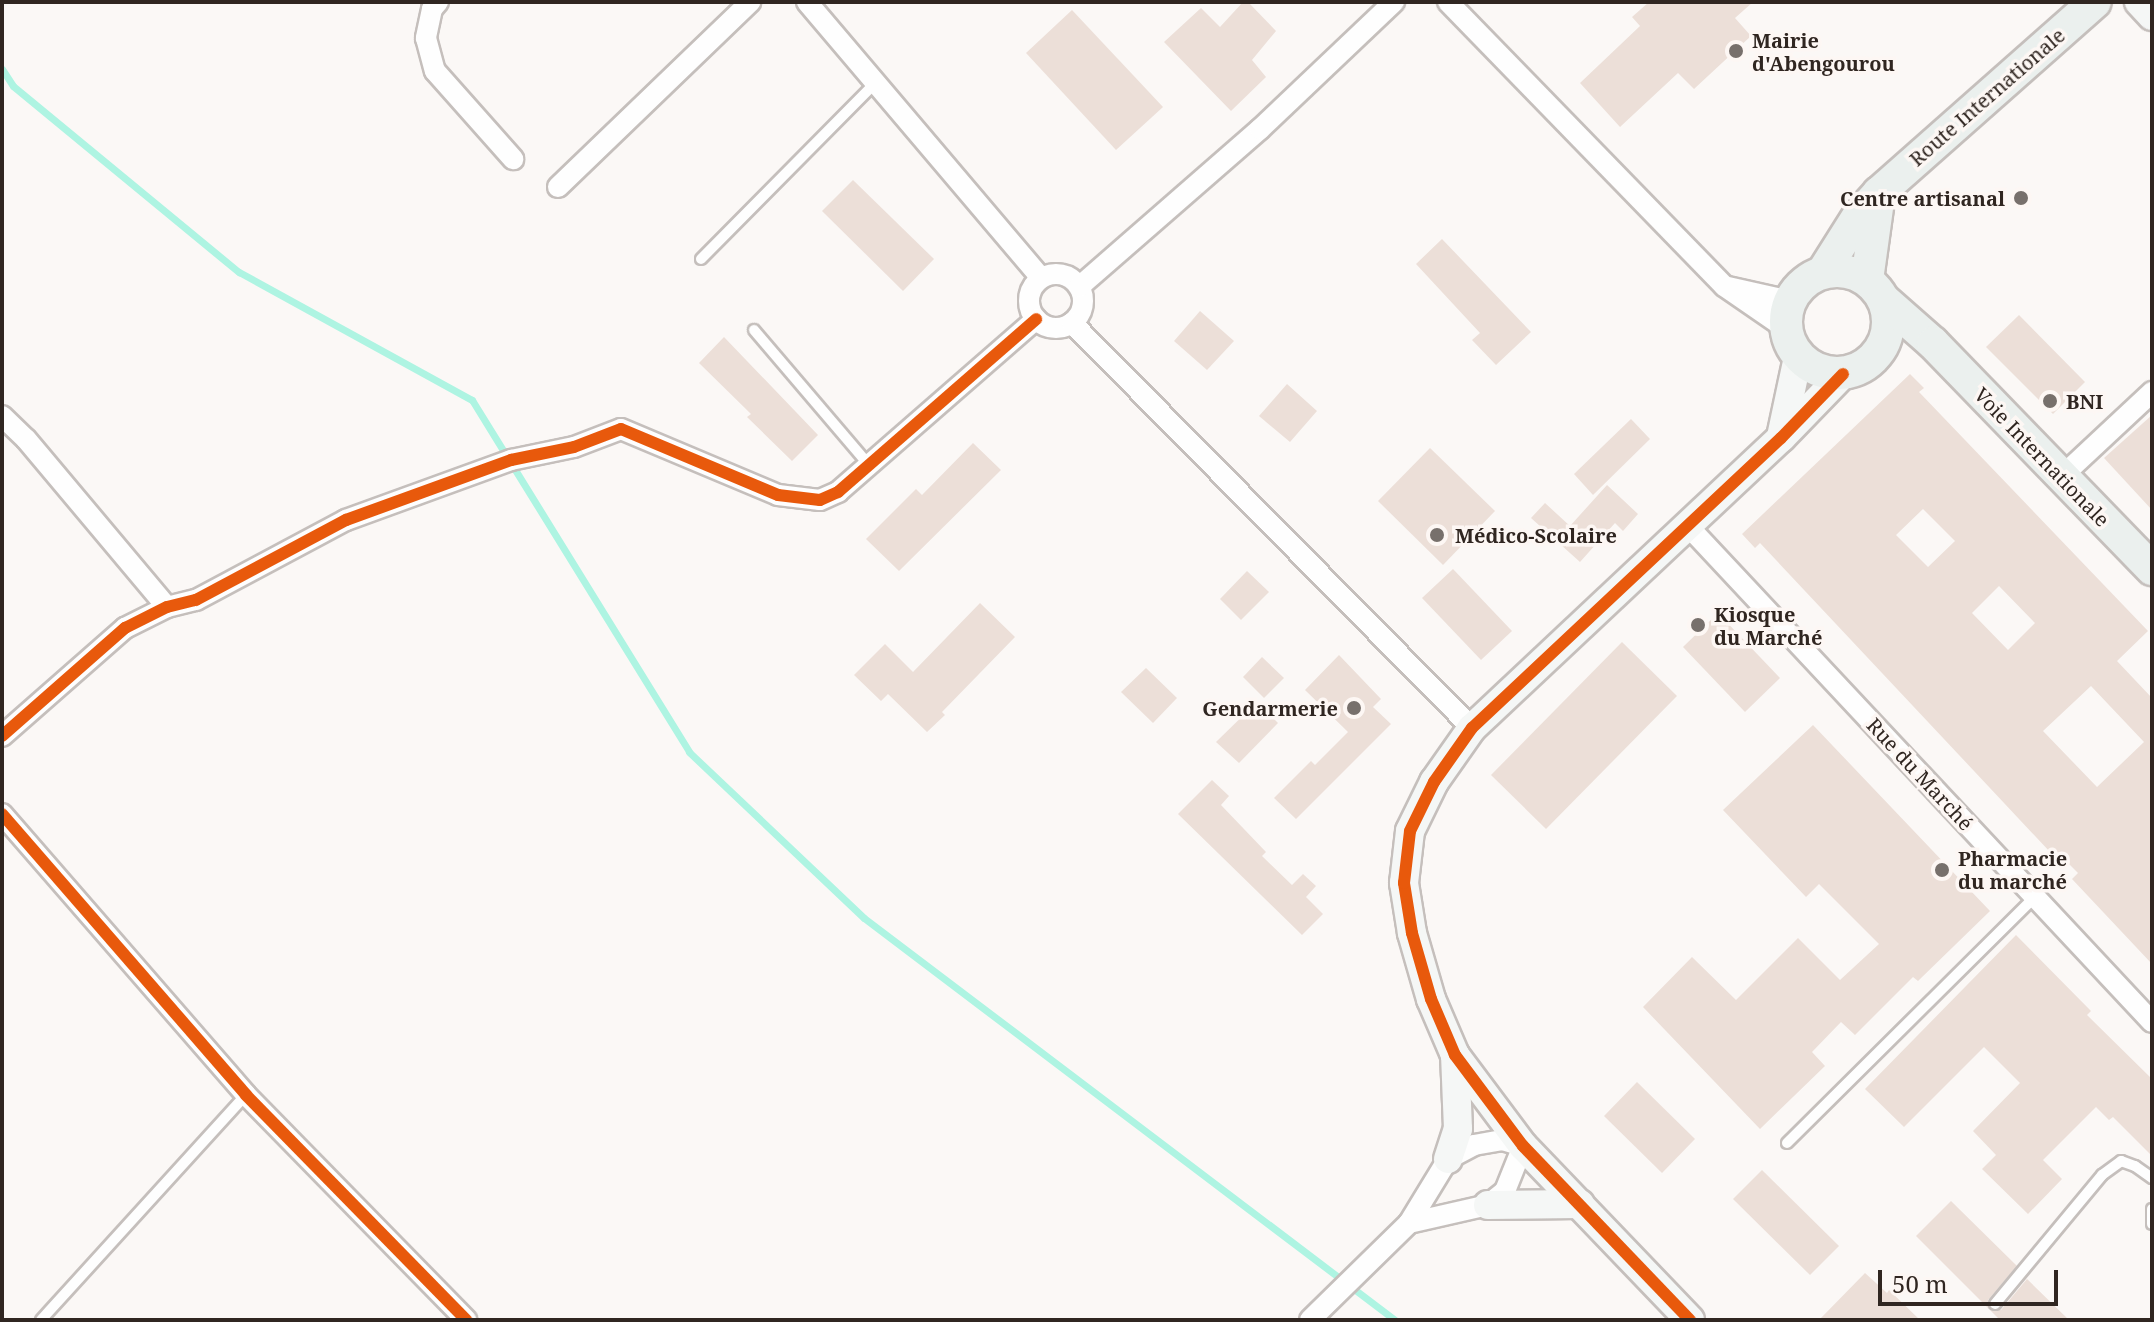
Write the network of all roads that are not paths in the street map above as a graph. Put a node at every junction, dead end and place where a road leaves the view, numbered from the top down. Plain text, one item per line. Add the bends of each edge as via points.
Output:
1 (438, 2) edge
2 (750, 2) edge
3 (807, 2) edge
4 (1394, 2) edge
5 (1448, 2) edge
6 (2095, 2) edge
7 (2139, 2) edge
8 (2152, 16) edge
9 (875, 83) junction
10 (513, 159) dead end
11 (558, 187) dead end
12 (1879, 193) junction
13 (701, 259) dead end
14 (1823, 272) junction
15 (1041, 278) junction
16 (1079, 287) junction
17 (1876, 290) junction
18 (1788, 314) junction
19 (1036, 319) junction
20 (1072, 323) junction
21 (754, 330) dead end
22 (1887, 337) junction
23 (1933, 343) junction
24 (1798, 357) junction
25 (1843, 374) junction
26 (2152, 392) edge
27 (2, 416) edge
28 (1781, 438) junction
29 (869, 465) junction
30 (2061, 477) junction
31 (1688, 526) junction
32 (2152, 569) edge
33 (167, 607) junction
34 (1472, 728) junction
35 (2, 736) edge
36 (2, 814) edge
37 (2035, 897) junction
38 (2152, 1022) edge
39 (1455, 1055) junction
40 (246, 1095) junction
41 (1787, 1143) dead end
42 (1523, 1146) junction
43 (1448, 1159) junction
44 (2152, 1178) edge
45 (1580, 1204) junction
46 (1488, 1205) junction
47 (2152, 1209) edge
48 (1409, 1223) junction
49 (2152, 1224) edge
50 (1995, 1304) dead end
51 (459, 1318) edge
52 (41, 1320) edge
53 (1310, 1320) edge
54 (1690, 1320) edge

1 - 10 street via 426,38 435,71
2 - 11 street
3 - 9 street
4 - 16 street via 1260,129
5 - 18 street via 1724,286
6 - 12 main road, Route Internationale
7 - 8 street
9 - 13 lane
9 - 15 street
12 - 14 main road, Route Internationale
12 - 17 main road
14 - 17 main road via 1839,270
14 - 18 main road via 1798,288
15 - 16 street via 1066,275
15 - 19 street via 1030,293
16 - 20 street via 1083,306
17 - 22 main road via 1889,319
17 - 23 main road, Voie Internationale
18 - 24 main road
19 - 20 street via 1056,328
19 - 29 street
20 - 34 street
21 - 29 lane
22 - 23 main road
22 - 25 main road via 1870,362
23 - 30 main road, Voie Internationale
24 - 25 main road via 1826,373
24 - 28 street
25 - 28 street
26 - 30 street
27 - 33 street
28 - 31 street
29 - 33 street via 838,492 820,500 796,499 621,429 574,447 511,460 346,520 196,600
30 - 32 main road, Voie Internationale
31 - 34 street
31 - 37 street, Rue du Marché
33 - 35 street via 125,628
34 - 39 street via 1434,782 1410,831 1404,883 1431,999
36 - 40 street
37 - 38 street, Rue du Marché
37 - 41 lane
39 - 42 street
39 - 43 street via 1458,1129
40 - 51 street
40 - 52 lane
42 - 43 street via 1502,1140 1474,1145
42 - 45 street
42 - 46 street via 1505,1191
43 - 48 street
44 - 50 lane via 2121,1161 2102,1175
45 - 46 street
45 - 54 street
46 - 48 street
47 - 49 lane
48 - 53 street

